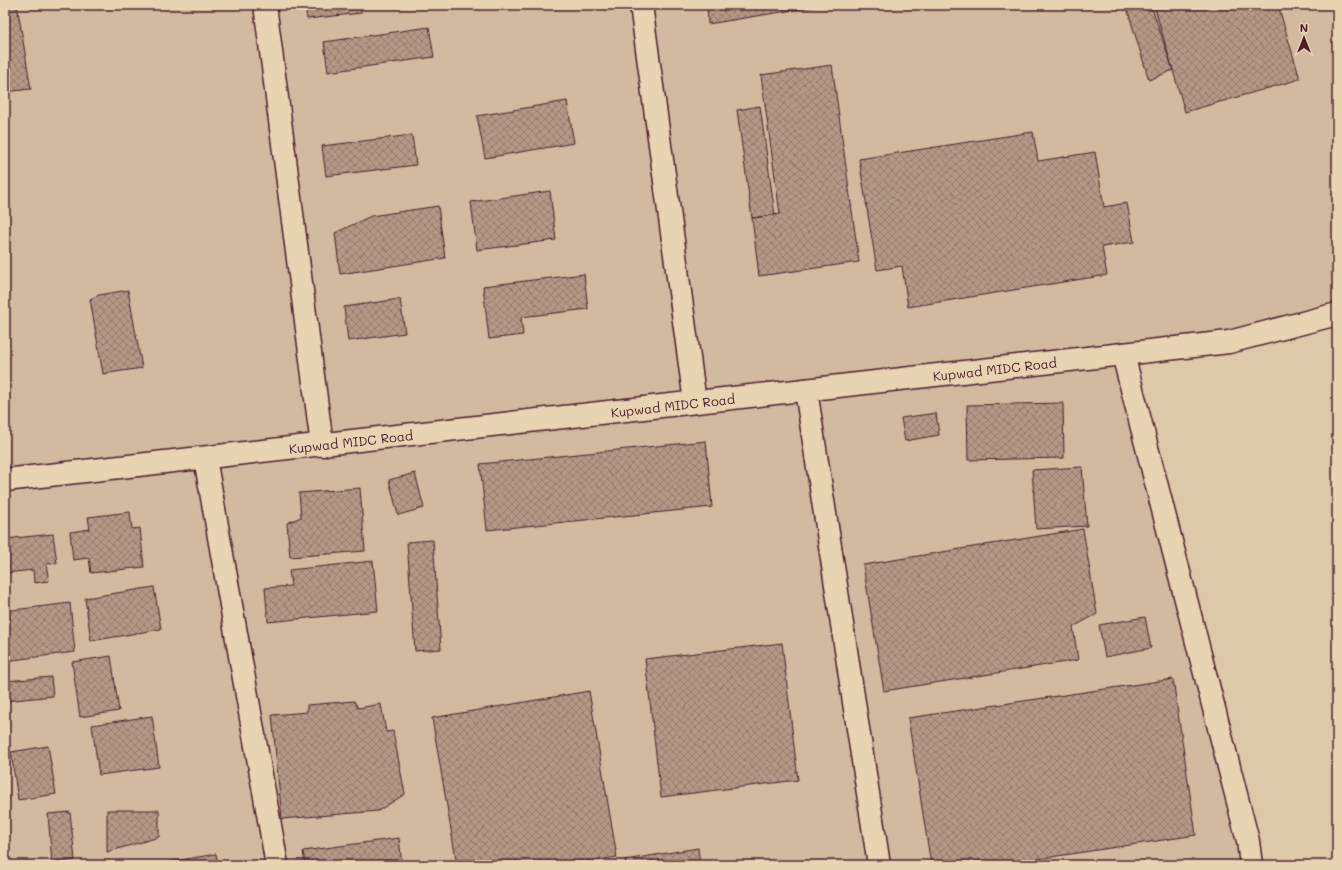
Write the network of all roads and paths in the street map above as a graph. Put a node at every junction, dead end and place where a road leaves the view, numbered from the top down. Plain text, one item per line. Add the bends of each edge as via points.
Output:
1 (265, 5) edge
2 (641, 5) edge
3 (1337, 314) edge
4 (1123, 354) junction
5 (806, 390) junction
6 (695, 402) junction
7 (322, 445) junction
8 (205, 458) junction
9 (5, 480) edge
10 (277, 865) edge
11 (879, 865) edge
12 (1251, 865) edge

1 - 7 street
2 - 6 street
3 - 4 street, Kupwad MIDC Road via 1229,342
4 - 5 street, Kupwad MIDC Road
4 - 12 street via 1246,834
5 - 6 street, Kupwad MIDC Road
5 - 11 street
6 - 7 street, Kupwad MIDC Road
7 - 8 street, Kupwad MIDC Road
8 - 9 street, Kupwad MIDC Road
8 - 10 street

